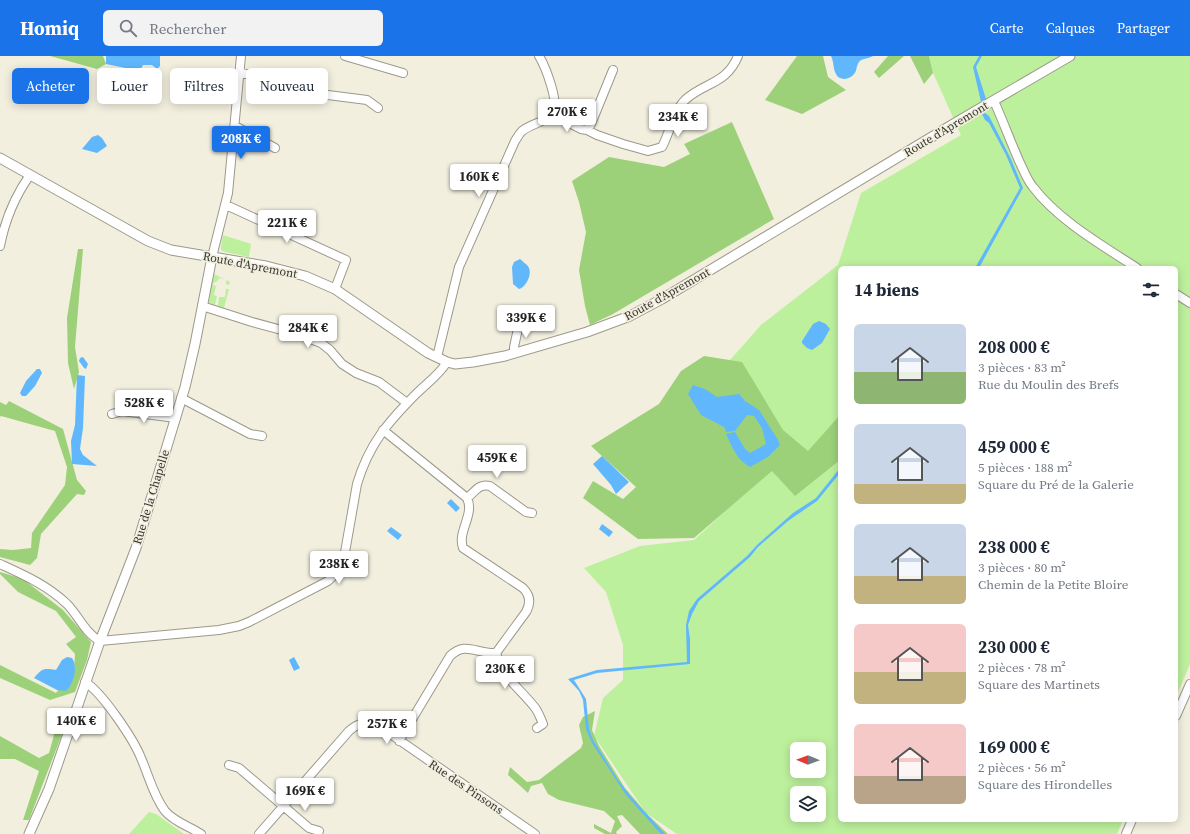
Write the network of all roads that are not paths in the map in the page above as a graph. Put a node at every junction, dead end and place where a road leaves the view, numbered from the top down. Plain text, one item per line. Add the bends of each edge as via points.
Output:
1 (241, 56) edge
2 (345, 56) edge
3 (539, 56) edge
4 (738, 56) edge
5 (1070, 56) edge
6 (613, 70) dead end
7 (239, 72) junction
8 (403, 73) dead end
9 (994, 101) junction
10 (378, 108) dead end
11 (552, 114) junction
12 (235, 126) junction
13 (587, 130) junction
14 (276, 148) dead end
15 (0, 158) edge
16 (30, 175) junction
17 (226, 205) junction
18 (1, 235) edge
19 (0, 246) edge
20 (212, 257) junction
21 (1134, 266) edge
22 (335, 289) junction
23 (1178, 295) edge
24 (1190, 303) edge
25 (202, 306) junction
26 (534, 320) dead end
27 (514, 353) junction
28 (437, 358) junction
29 (447, 362) junction
30 (181, 398) junction
31 (407, 403) junction
32 (112, 414) dead end
33 (176, 418) junction
34 (383, 430) junction
35 (262, 436) dead end
36 (467, 498) junction
37 (532, 513) dead end
38 (0, 564) edge
39 (100, 641) junction
40 (496, 653) junction
41 (85, 682) junction
42 (1190, 684) edge
43 (1178, 711) edge
44 (538, 728) dead end
45 (399, 741) junction
46 (229, 765) dead end
47 (283, 806) junction
48 (1131, 822) edge
49 (319, 831) dead end
50 (29, 834) edge
51 (201, 834) edge
52 (259, 834) edge
53 (535, 834) edge
54 (1126, 834) edge

1 - 7 street
2 - 8 street
3 - 11 street via 548,76 555,104
4 - 13 street via 727,74 685,100 678,109 662,147 648,151 604,138
5 - 9 street, Route d'Apremont
6 - 13 street
7 - 10 street via 328,95 367,100
7 - 12 street
9 - 21 street via 1033,187 1078,229
9 - 27 street, Route d'Apremont via 630,316
11 - 13 street
11 - 28 street via 522,131 515,141 460,267
12 - 14 street
12 - 17 street
15 - 16 street, Route d'Apremont
16 - 18 street via 18,192
16 - 20 street, Route d'Apremont via 158,246
17 - 20 street
17 - 22 street via 346,260
18 - 19 street
20 - 22 street, Route d'Apremont via 288,271
20 - 25 street, Rue de la Chapelle
22 - 28 street, Route d'Apremont
23 - 24 street
25 - 30 street, Rue de la Chapelle
25 - 31 street via 321,343 342,364 379,382
26 - 27 street via 522,321 519,324
27 - 29 street, Route d'Apremont via 473,362
28 - 29 street, Route d'Apremont
29 - 31 street
30 - 33 street, Rue de la Chapelle
30 - 35 street via 250,434
31 - 34 street
32 - 33 street via 122,411
33 - 39 street, Rue de la Chapelle via 136,548
34 - 36 street
34 - 39 street via 359,478 342,566 328,581 270,612 234,627
36 - 37 street via 481,486 487,485 526,512
36 - 40 street via 469,507 462,539 463,548 523,588 529,596 529,607
38 - 39 street via 50,589
39 - 41 street, Rue de la Chapelle
40 - 44 street via 507,678 536,710 543,724
40 - 45 street via 461,648 456,650
41 - 50 street, Rue de la Chapelle via 48,789
41 - 51 street via 108,706 136,747 156,796 166,812
42 - 43 street
45 - 47 street, Rue des Pinsons via 376,724 369,722 356,726 348,731
45 - 53 street, Rue des Pinsons
46 - 47 street via 239,768
47 - 49 street via 309,828
47 - 52 street, Rue des Pinsons
48 - 54 street

